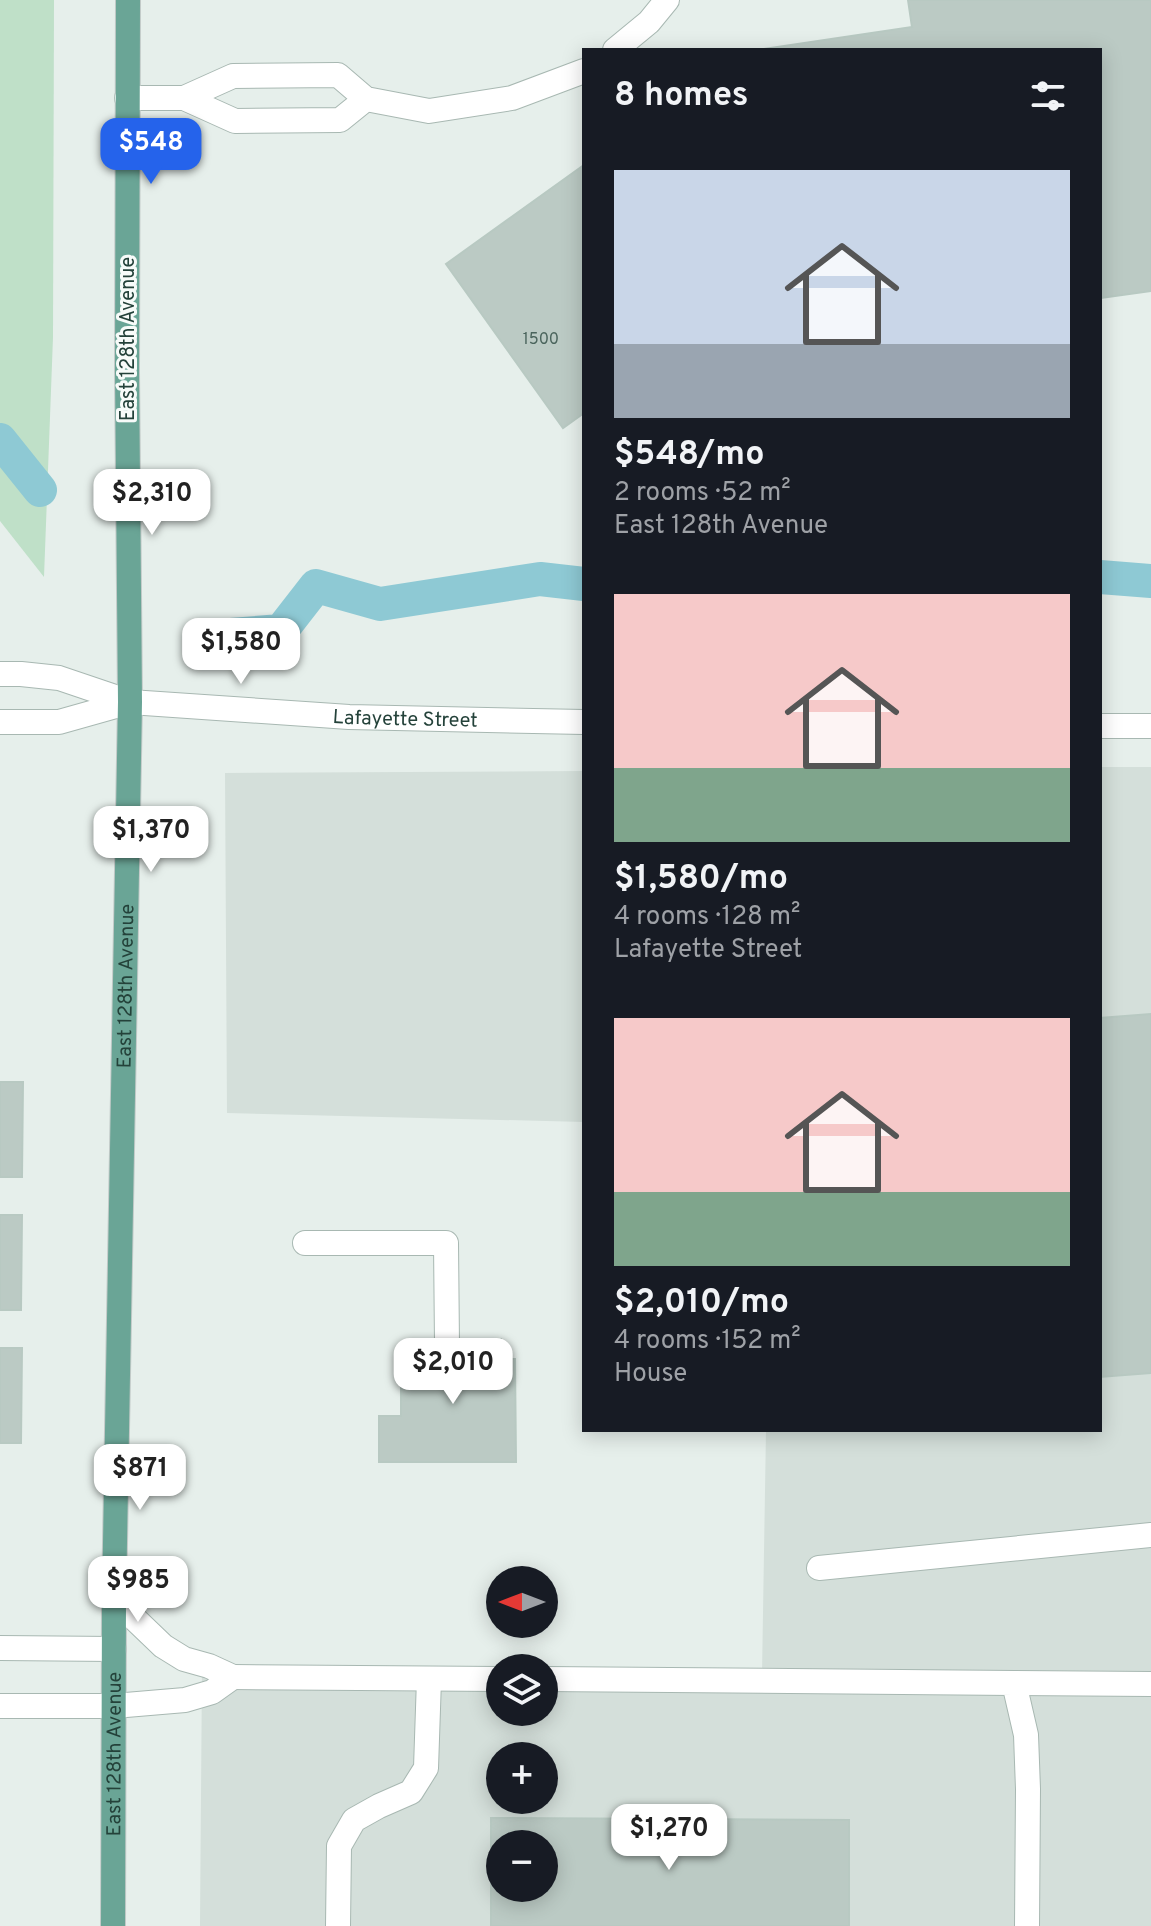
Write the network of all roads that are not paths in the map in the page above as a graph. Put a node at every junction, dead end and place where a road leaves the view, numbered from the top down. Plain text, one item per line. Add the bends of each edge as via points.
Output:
1 (128, 0) edge
2 (667, 0) edge
3 (617, 48) edge
4 (582, 72) edge
5 (127, 98) junction
6 (184, 98) junction
7 (366, 99) junction
8 (0, 674) edge
9 (130, 702) junction
10 (0, 722) edge
11 (582, 722) edge
12 (1102, 726) edge
13 (1151, 726) edge
14 (305, 1243) dead end
15 (447, 1344) dead end
16 (1151, 1535) edge
17 (819, 1568) dead end
18 (114, 1599) junction
19 (0, 1648) edge
20 (114, 1649) junction
21 (233, 1677) junction
22 (429, 1679) junction
23 (486, 1679) edge
24 (558, 1679) edge
25 (1014, 1683) junction
26 (1151, 1684) edge
27 (0, 1706) edge
28 (114, 1706) junction
29 (113, 1926) edge
30 (338, 1926) edge
31 (1027, 1926) edge

1 - 5 main road, East 128th Avenue
2 - 3 street
4 - 7 street via 512,98 429,111
5 - 6 street
5 - 9 main road, East 128th Avenue
6 - 7 street via 235,121 340,120
6 - 7 street via 233,76 338,75
8 - 9 street, Lafayette Street via 59,678
9 - 10 street, Lafayette Street via 59,722
9 - 11 street, Lafayette Street via 349,717
9 - 18 main road, East 128th Avenue
12 - 13 street
14 - 15 street via 446,1243
16 - 17 street
18 - 20 main road, East 128th Avenue
18 - 21 street via 163,1646
19 - 20 street
20 - 28 main road, East 128th Avenue
21 - 22 street
21 - 28 street via 212,1692 185,1700
22 - 23 street
22 - 30 street via 426,1768 411,1792 354,1820 339,1846
24 - 25 street
25 - 26 street
25 - 31 street via 1026,1735
27 - 28 street
28 - 29 main road, East 128th Avenue

